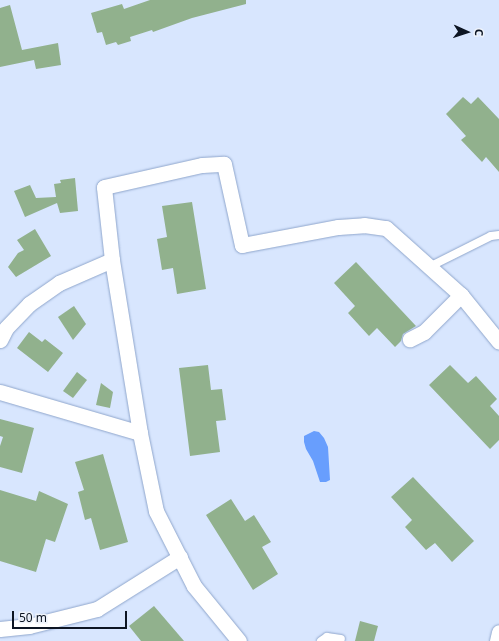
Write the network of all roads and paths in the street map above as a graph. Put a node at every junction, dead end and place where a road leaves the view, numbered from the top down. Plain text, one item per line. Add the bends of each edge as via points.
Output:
1 (499, 234) edge
2 (112, 260) junction
3 (429, 267) junction
4 (460, 295) junction
5 (410, 339) dead end
6 (0, 340) edge
7 (499, 342) edge
8 (0, 392) edge
9 (140, 433) junction
10 (180, 557) junction
11 (0, 629) edge
12 (499, 632) edge
13 (341, 639) dead end
14 (239, 641) edge
15 (321, 641) edge
16 (497, 641) edge

1 - 3 lane
2 - 3 street via 104,187 202,165 224,164 242,244 338,227 364,225 386,228
2 - 6 street via 59,283 28,304 6,328
2 - 9 street
3 - 4 street
4 - 5 street via 424,332
4 - 7 street
8 - 9 street
9 - 10 street via 156,511
10 - 11 street via 98,609 29,626
10 - 14 street via 194,586
12 - 16 street
13 - 15 lane via 327,637

